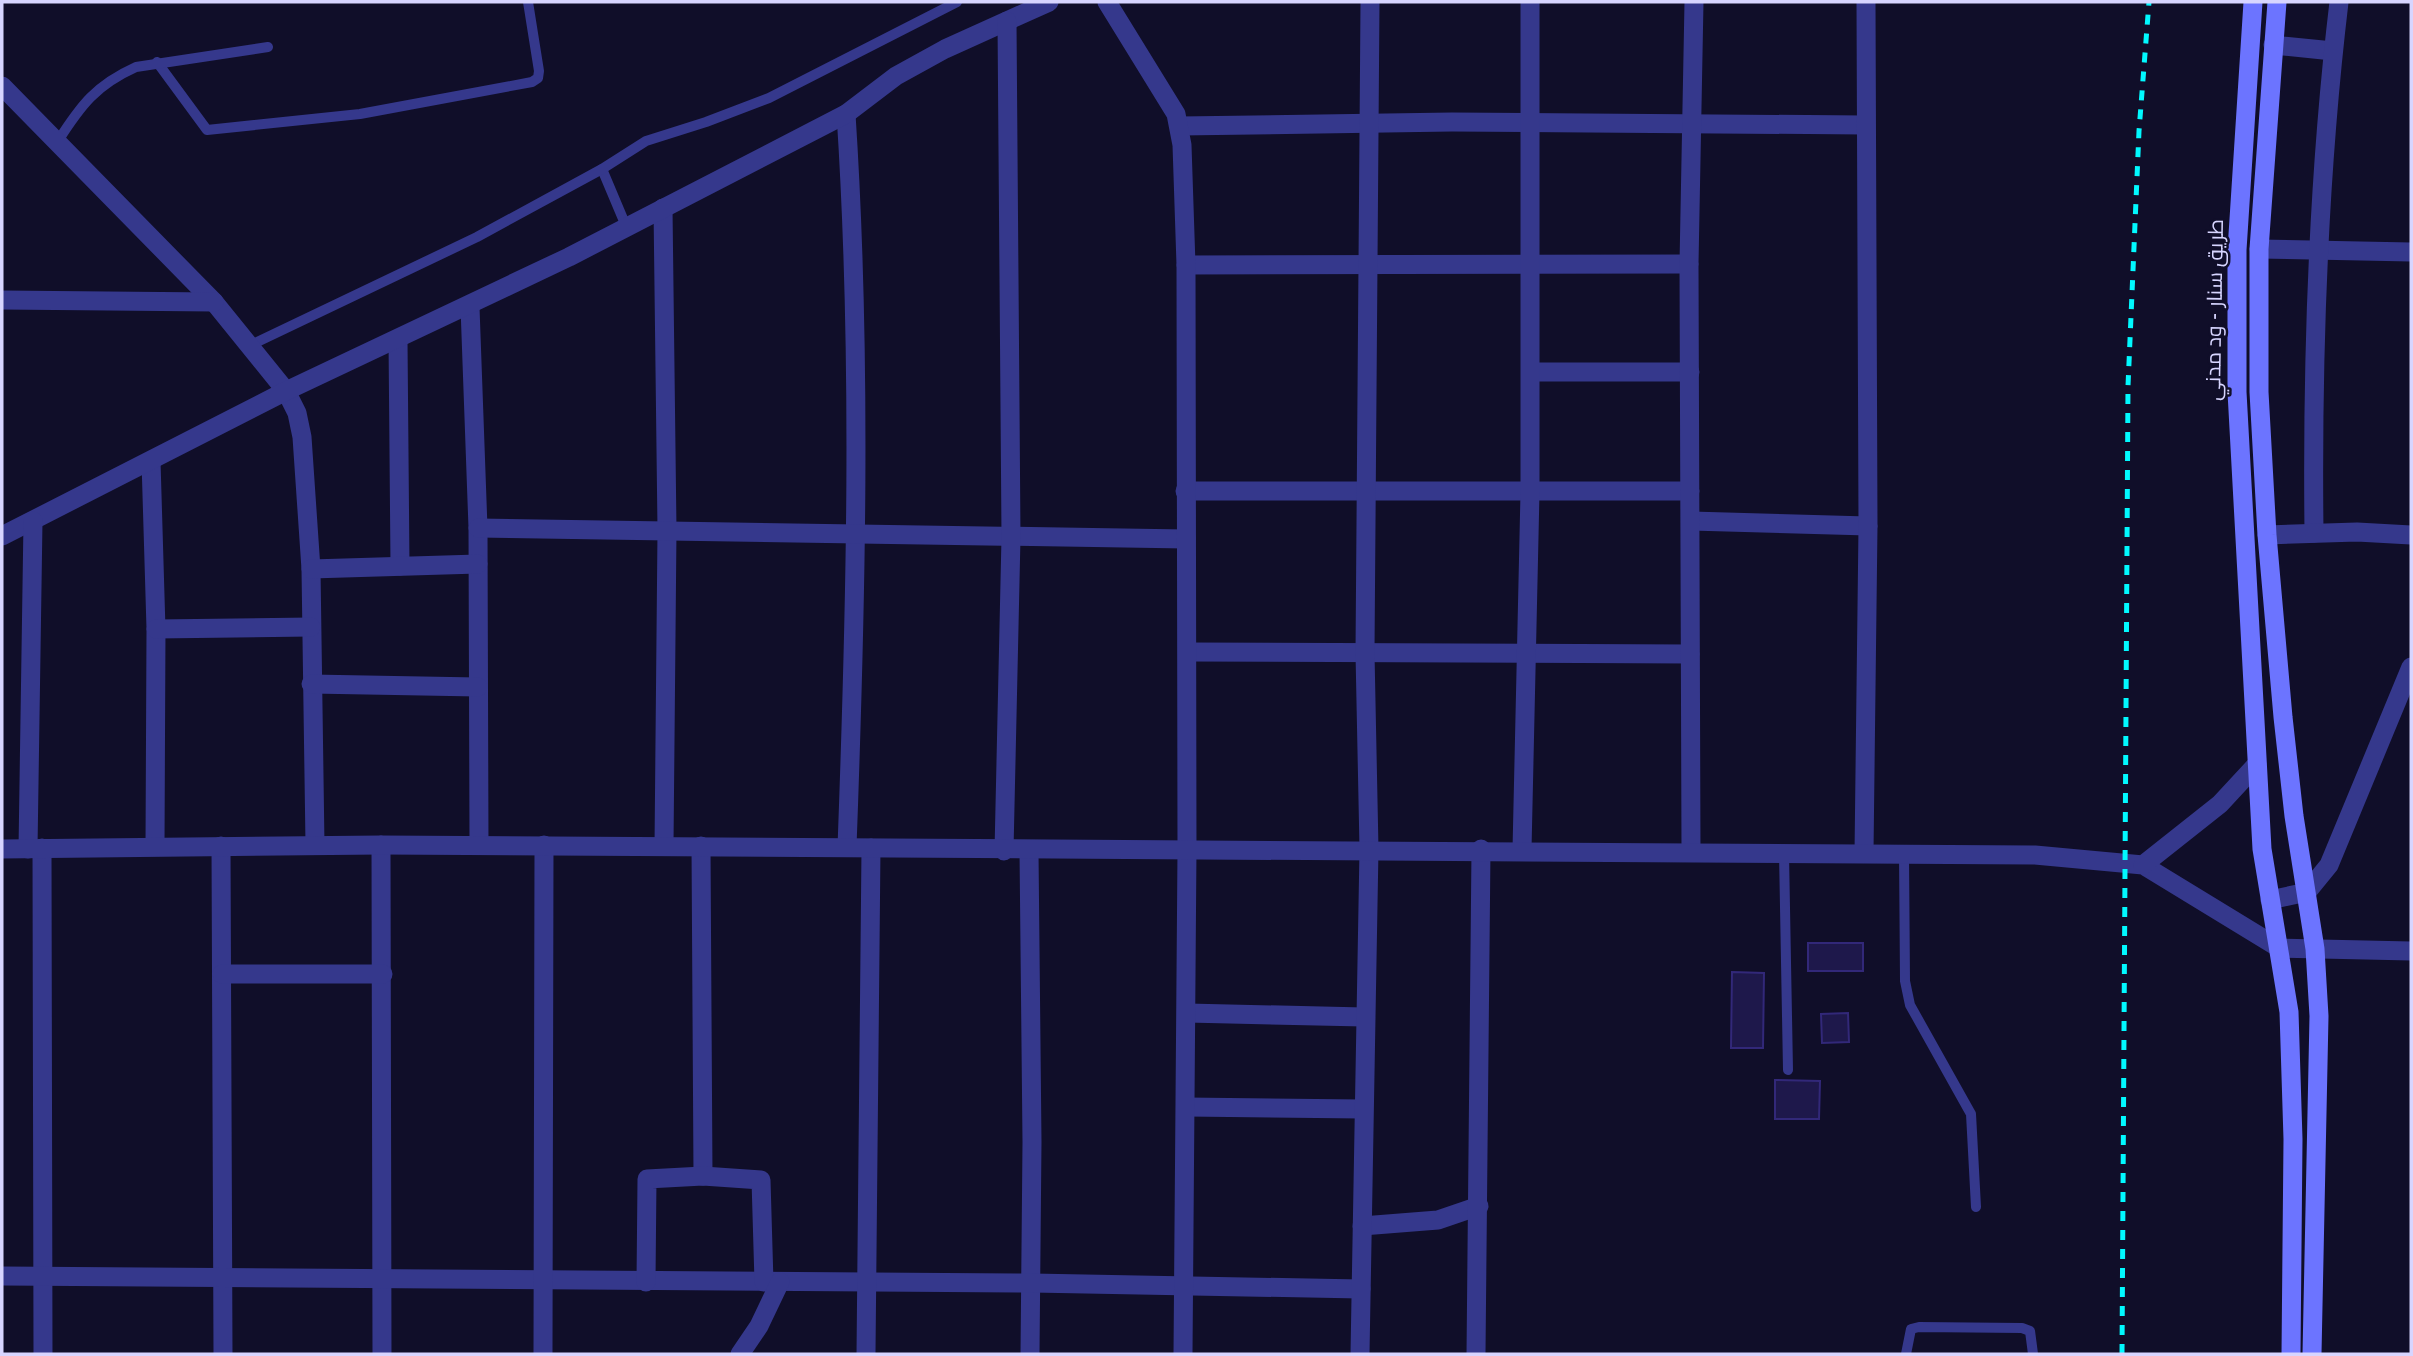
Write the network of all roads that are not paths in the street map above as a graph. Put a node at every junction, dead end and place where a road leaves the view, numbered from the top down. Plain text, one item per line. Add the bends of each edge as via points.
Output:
1 (528, 2) edge
2 (957, 2) edge
3 (1049, 2) edge
4 (1107, 2) edge
5 (1370, 2) edge
6 (1530, 2) edge
7 (1694, 2) edge
8 (1866, 2) edge
9 (2253, 2) edge
10 (2277, 2) edge
11 (2339, 2) edge
12 (1007, 21) junction
13 (2273, 45) junction
14 (268, 47) dead end
15 (2333, 51) junction
16 (157, 62) junction
17 (2, 86) edge
18 (846, 114) junction
19 (1530, 122) junction
20 (1368, 124) junction
21 (1691, 125) junction
22 (1865, 125) junction
23 (1180, 126) junction
24 (58, 141) junction
25 (601, 169) junction
26 (663, 208) junction
27 (626, 226) junction
28 (2259, 250) junction
29 (2320, 250) junction
30 (2411, 252) edge
31 (1689, 264) junction
32 (1186, 265) junction
33 (1367, 265) junction
34 (1531, 266) junction
35 (2, 300) edge
36 (214, 302) junction
37 (470, 307) junction
38 (398, 340) junction
39 (251, 345) junction
40 (1531, 372) junction
41 (1690, 372) junction
42 (286, 391) junction
43 (150, 461) junction
44 (1367, 490) junction
45 (1185, 491) junction
46 (1690, 491) junction
47 (1530, 492) junction
48 (33, 521) junction
49 (1691, 521) junction
50 (1868, 526) junction
51 (478, 527) junction
52 (667, 530) junction
53 (2314, 533) junction
54 (857, 534) junction
55 (2267, 535) junction
56 (2411, 535) edge
57 (2, 536) edge
58 (1011, 537) junction
59 (1186, 539) junction
60 (478, 564) junction
61 (400, 566) junction
62 (311, 569) junction
63 (311, 627) junction
64 (156, 629) junction
65 (1188, 652) junction
66 (1528, 652) junction
67 (1365, 653) junction
68 (1690, 654) junction
69 (2411, 667) edge
70 (311, 684) junction
71 (478, 687) junction
72 (2257, 764) junction
73 (314, 845) junction
74 (381, 845) junction
75 (479, 845) junction
76 (544, 845) junction
77 (155, 846) junction
78 (221, 846) junction
79 (664, 846) junction
80 (701, 846) junction
81 (847, 847) junction
82 (35, 848) junction
83 (871, 848) junction
84 (2, 849) edge
85 (1187, 849) junction
86 (1369, 849) junction
87 (1481, 849) junction
88 (1004, 850) junction
89 (1522, 850) junction
90 (1029, 851) junction
91 (1691, 851) junction
92 (1784, 853) junction
93 (1864, 853) junction
94 (1904, 853) junction
95 (2143, 865) junction
96 (2306, 892) junction
97 (2270, 900) junction
98 (2279, 948) junction
99 (2315, 949) junction
100 (2411, 951) edge
101 (222, 974) junction
102 (383, 974) junction
103 (1186, 1013) junction
104 (1364, 1017) junction
105 (1788, 1070) dead end
106 (1186, 1107) junction
107 (1362, 1109) junction
108 (702, 1176) junction
109 (1479, 1206) junction
110 (1976, 1207) dead end
111 (1362, 1226) junction
112 (44, 1275) junction
113 (2, 1276) edge
114 (223, 1277) junction
115 (383, 1279) junction
116 (542, 1282) junction
117 (646, 1282) junction
118 (772, 1282) junction
119 (865, 1282) junction
120 (1032, 1283) junction
121 (1184, 1286) junction
122 (1361, 1289) junction
123 (43, 1354) edge
124 (223, 1354) edge
125 (382, 1354) edge
126 (542, 1354) edge
127 (740, 1354) edge
128 (866, 1354) edge
129 (1030, 1354) edge
130 (1183, 1354) edge
131 (1360, 1354) edge
132 (1476, 1354) edge
133 (1906, 1354) edge
134 (2033, 1354) edge
135 (2291, 1354) edge
136 (2312, 1354) edge

1 - 16 lane via 538,78 360,114 207,130
2 - 25 lane via 769,98 646,141
3 - 12 street
4 - 23 street
5 - 20 street
6 - 19 street
7 - 21 street
8 - 22 street
9 - 72 main road, طريق سنار - ود مدني via 2236,318
10 - 13 main road, طريق سنار - ود مدني
11 - 15 street
12 - 18 street via 896,76
12 - 58 street
13 - 15 street
13 - 28 main road, طريق سنار - ود مدني
14 - 16 lane
15 - 29 street
16 - 24 lane via 116,76 89,96
17 - 24 street
18 - 26 street
18 - 54 street via 853,215
19 - 20 street
19 - 21 street
19 - 34 street
20 - 23 street
20 - 33 street
21 - 22 street
21 - 31 street
22 - 50 street
23 - 32 street
24 - 36 street
25 - 27 lane
25 - 39 lane via 477,237
26 - 27 street
26 - 52 street
27 - 37 street
28 - 29 street
28 - 55 main road, طريق سنار - ود مدني via 2259,392
29 - 30 street
29 - 53 street via 2312,385
31 - 34 street
31 - 41 street
32 - 33 street
32 - 45 street
33 - 34 street
33 - 44 street
34 - 40 street
35 - 36 street
36 - 39 street
37 - 38 street
37 - 51 street
38 - 42 street
38 - 61 street
39 - 42 street
40 - 41 street
40 - 47 street
41 - 46 street
42 - 43 street
42 - 62 street via 302,437
43 - 48 street
43 - 64 street
44 - 45 street
44 - 47 street
44 - 67 street
45 - 59 street
46 - 47 street
46 - 49 street
47 - 66 street
48 - 57 street
48 - 82 street
49 - 50 street
49 - 68 street
50 - 93 street
51 - 52 street
51 - 60 street
52 - 54 street
52 - 79 street
53 - 55 street
53 - 56 street
54 - 58 street
54 - 81 street
55 - 96 main road, طريق سنار - ود مدني via 2291,794
58 - 59 street
58 - 88 street
59 - 65 street
60 - 61 street
60 - 71 street
61 - 62 street
62 - 63 street
63 - 64 street
63 - 70 street
64 - 77 street
65 - 67 street
65 - 85 street
66 - 67 street
66 - 68 street
66 - 89 street
67 - 86 street
68 - 91 street
69 - 96 street via 2344,833 2329,865
70 - 71 street
70 - 73 street
71 - 75 street
72 - 95 street via 2220,804
72 - 97 main road, طريق سنار - ود مدني
73 - 74 street
73 - 78 street
74 - 75 street
74 - 102 street
75 - 76 street
76 - 79 street
76 - 116 street
77 - 78 street
77 - 82 street
78 - 101 street
79 - 80 street
80 - 81 street
80 - 108 street
81 - 83 street
82 - 84 street
82 - 112 street
83 - 88 street
83 - 119 street
85 - 86 street
85 - 90 street
85 - 103 street
86 - 87 street
86 - 104 street
87 - 89 street
87 - 109 street
88 - 90 street
89 - 91 street
90 - 120 street
91 - 92 street
92 - 93 street
92 - 105 lane
93 - 94 street
94 - 95 street via 2035,855
94 - 110 lane via 1905,981 1910,1005 1970,1114
95 - 98 street
96 - 97 street
96 - 99 main road, طريق سنار - ود مدني
97 - 98 main road, طريق سنار - ود مدني
98 - 99 street
98 - 135 main road, طريق سنار - ود مدني via 2289,1012 2292,1090
99 - 100 street
99 - 136 main road, طريق سنار - ود مدني via 2319,1016
101 - 102 street
101 - 114 street
102 - 115 street
103 - 104 street
103 - 106 street
104 - 107 street
106 - 107 street
106 - 121 street
107 - 111 street
108 - 117 street via 647,1179
108 - 118 street via 761,1180
109 - 111 street via 1437,1220
109 - 132 street
111 - 122 street
112 - 113 street
112 - 114 street
112 - 123 street
114 - 115 street
114 - 124 street
115 - 116 street
115 - 125 street
116 - 117 street
116 - 126 street
117 - 118 street
118 - 119 street
118 - 127 street via 759,1326
119 - 120 street
119 - 128 street
120 - 121 street
120 - 129 street
121 - 122 street
121 - 130 street
122 - 131 street
133 - 134 lane via 1907,1336 1919,1327 2022,1328 2030,1331 2034,1340

